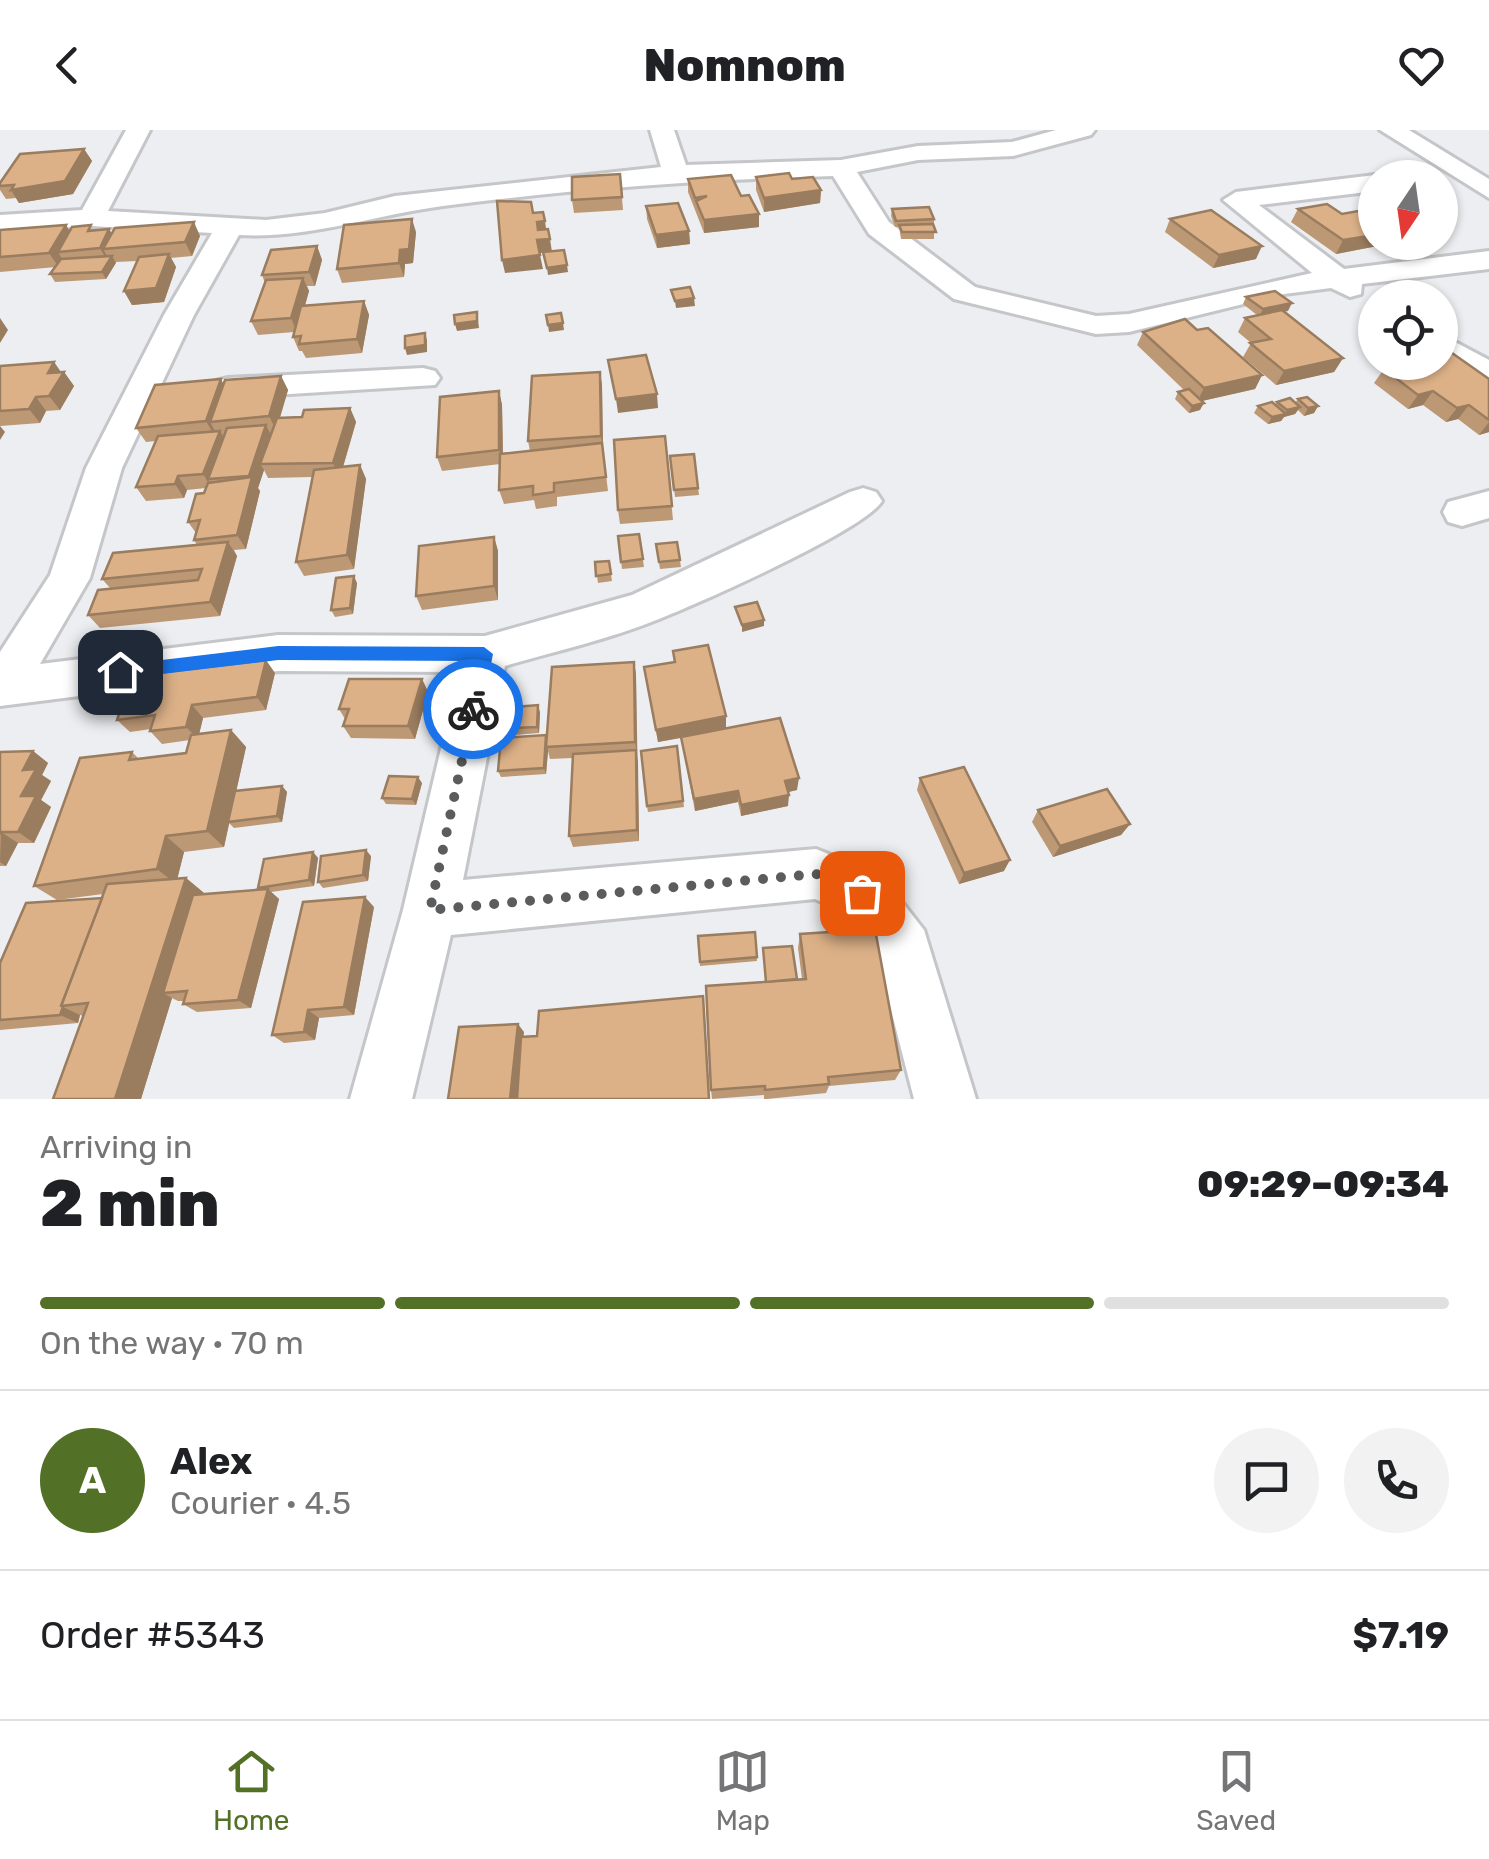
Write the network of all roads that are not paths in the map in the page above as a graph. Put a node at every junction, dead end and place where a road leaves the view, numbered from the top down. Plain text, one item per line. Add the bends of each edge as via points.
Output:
1 (138, 130) edge
2 (662, 130) edge
3 (875, 130) edge
4 (1083, 130) edge
5 (1392, 130) edge
6 (1439, 160) edge
7 (841, 168) junction
8 (1458, 172) edge
9 (676, 174) junction
10 (1358, 185) edge
11 (1489, 190) edge
12 (91, 218) junction
13 (0, 222) edge
14 (228, 229) junction
15 (1489, 260) edge
16 (1338, 280) junction
17 (1358, 293) edge
18 (1458, 355) edge
19 (1489, 374) edge
20 (423, 378) dead end
21 (141, 392) junction
22 (863, 501) dead end
23 (484, 654) junction
24 (1, 687) edge
25 (430, 910) junction
26 (381, 1099) edge
27 (945, 1099) edge

1 - 12 street
2 - 9 street
3 - 7 street via 872,144
4 - 7 street via 1013,149 918,153
5 - 6 street
7 - 9 street
7 - 16 street via 879,228 965,293 1056,318 1129,323 1284,285
8 - 11 street
9 - 14 street via 536,186 395,204 326,221
10 - 16 street via 1236,200
12 - 13 street
12 - 14 street
14 - 21 street
15 - 16 street
16 - 17 street
18 - 19 street
20 - 21 street
21 - 24 street via 104,468 69,578
22 - 23 street via 644,608
23 - 24 street via 278,653
23 - 25 street
25 - 26 street
25 - 27 street via 816,874 862,893 904,950

